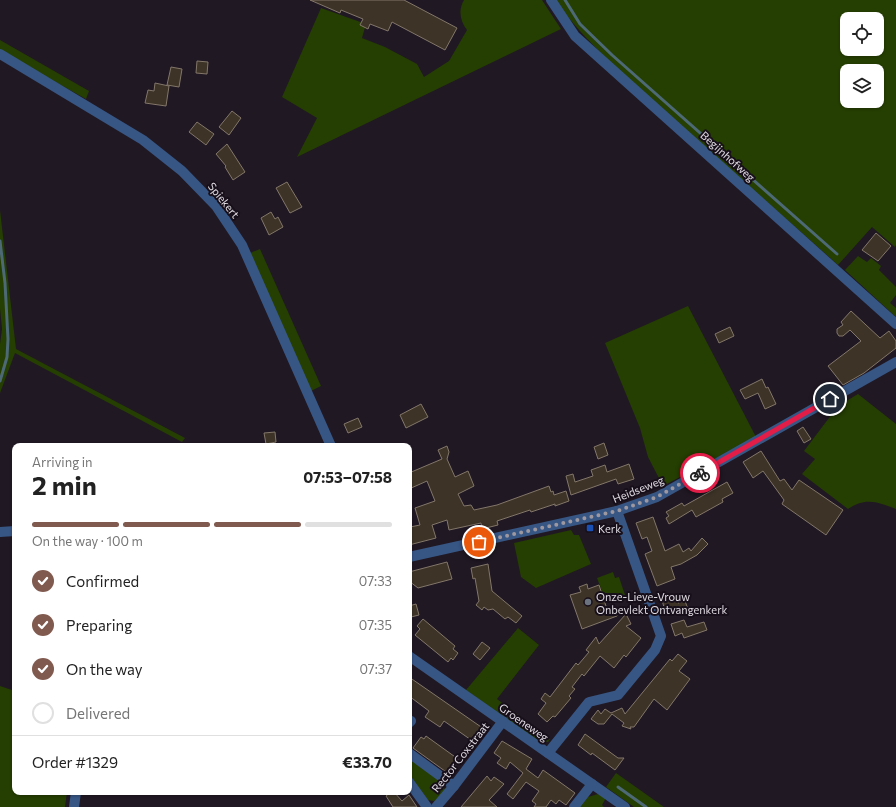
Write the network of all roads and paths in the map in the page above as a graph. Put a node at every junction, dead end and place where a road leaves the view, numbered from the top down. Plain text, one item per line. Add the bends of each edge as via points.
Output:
1 (551, 0) edge
2 (0, 54) edge
3 (896, 324) edge
4 (896, 362) edge
5 (330, 443) edge
6 (617, 511) junction
7 (12, 531) edge
8 (0, 532) edge
9 (412, 556) edge
10 (412, 658) edge
11 (503, 722) junction
12 (548, 753) junction
13 (412, 755) edge
14 (592, 784) junction
15 (412, 786) edge
16 (454, 786) junction
17 (76, 795) edge
18 (74, 807) edge
19 (428, 807) edge
20 (436, 807) edge
21 (574, 807) edge
22 (625, 807) edge

1 - 3 street, Begijnhofweg via 575,36
2 - 5 street, Spiekert via 143,140 182,171 216,206 242,245
4 - 6 street, Heidseweg via 657,497
6 - 9 street, Heidseweg
6 - 12 street via 661,636 655,650 618,695 589,702
7 - 8 street
10 - 11 street, Groeneweg
11 - 12 street, Groeneweg
11 - 16 street, Rector Coxstraat
12 - 14 street, Groeneweg
13 - 16 street
14 - 21 street
14 - 22 street, Groeneweg
15 - 19 street
16 - 20 street, Rector Coxstraat
17 - 18 street

